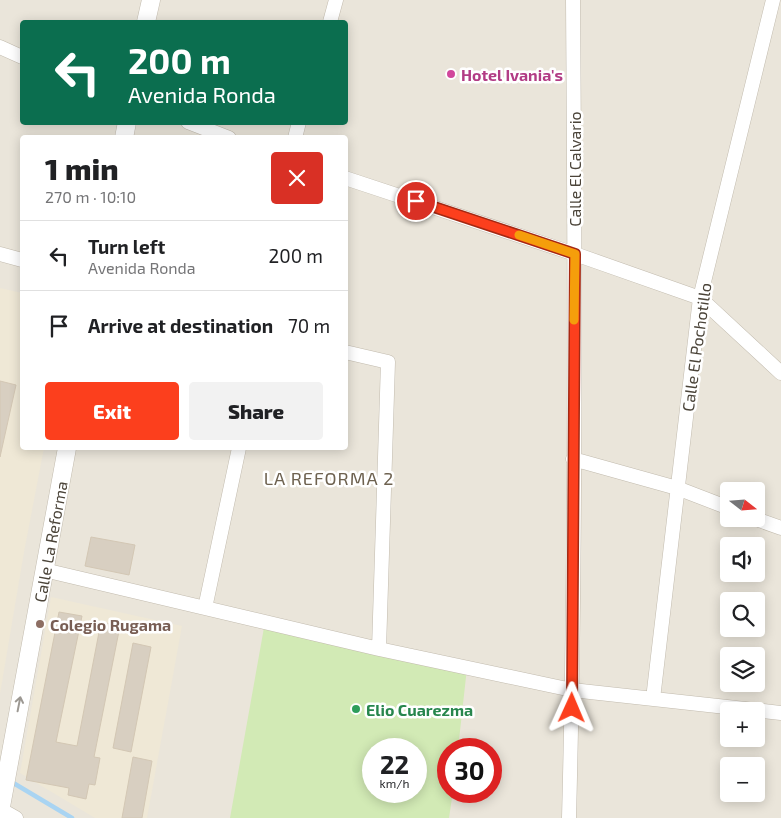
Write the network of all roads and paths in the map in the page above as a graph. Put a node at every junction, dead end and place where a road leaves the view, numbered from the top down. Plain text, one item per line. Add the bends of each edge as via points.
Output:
1 (151, 0) edge
2 (336, 0) edge
3 (573, 0) edge
4 (773, 0) edge
5 (146, 20) edge
6 (331, 20) edge
7 (0, 47) edge
8 (20, 56) edge
9 (196, 125) edge
10 (220, 135) edge
11 (348, 179) edge
12 (0, 254) edge
13 (575, 254) junction
14 (20, 259) edge
15 (700, 298) junction
16 (348, 353) edge
17 (781, 373) edge
18 (67, 450) edge
19 (239, 450) edge
20 (573, 459) junction
21 (677, 488) junction
22 (720, 505) edge
23 (765, 522) edge
24 (781, 528) edge
25 (44, 570) junction
26 (205, 608) junction
27 (378, 649) junction
28 (572, 690) junction
29 (653, 699) junction
30 (781, 713) edge
31 (1, 807) edge
32 (16, 818) edge
33 (569, 818) edge

1 - 5 street
2 - 6 street
3 - 13 street, Calle El Calvario
4 - 15 street, Calle El Pochotillo
7 - 8 street
9 - 10 street
11 - 13 street
12 - 14 street
13 - 15 street
13 - 20 street, Calle El Calvario
15 - 17 street
15 - 21 street, Calle El Pochotillo
16 - 27 street via 388,362
18 - 25 street, Calle La Reforma
19 - 26 street
20 - 21 street
20 - 28 street, Calle El Calvario
21 - 22 street
21 - 29 street, Calle El Pochotillo
23 - 24 street
25 - 26 street
31 -> 25 street, Calle La Reforma
26 - 27 street
27 - 28 street
28 - 29 street
28 - 33 street, Calle El Calvario
29 - 30 street
31 - 32 street

